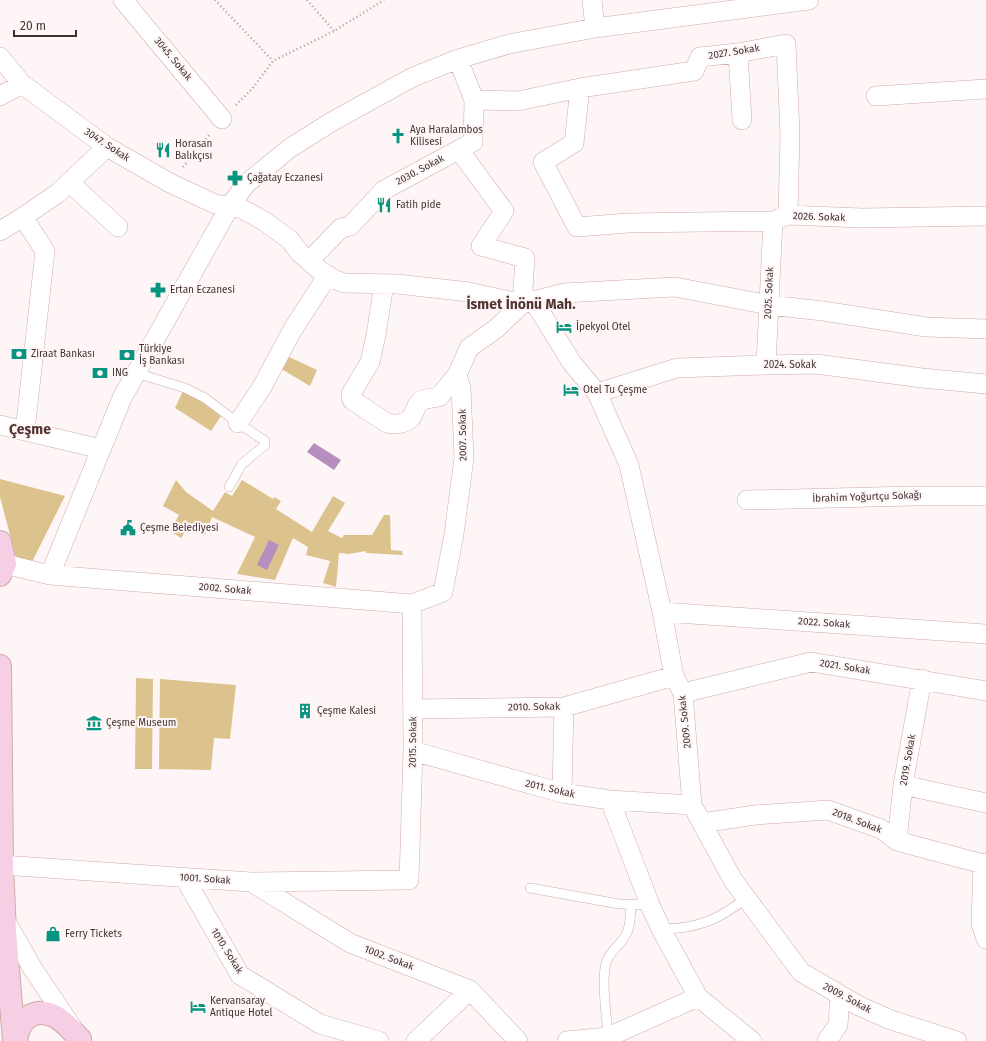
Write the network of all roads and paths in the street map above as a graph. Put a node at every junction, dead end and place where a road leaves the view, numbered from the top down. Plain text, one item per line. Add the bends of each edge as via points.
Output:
1 (123, 0) edge
2 (215, 0) edge
3 (307, 0) edge
4 (383, 0) edge
5 (592, 0) edge
6 (809, 0) edge
7 (595, 28) junction
8 (334, 31) junction
9 (738, 53) junction
10 (0, 57) edge
11 (458, 59) junction
12 (273, 61) junction
13 (22, 84) junction
14 (580, 88) junction
15 (986, 89) edge
16 (0, 96) edge
17 (876, 96) dead end
18 (474, 100) junction
19 (222, 119) junction
20 (742, 120) dead end
21 (107, 148) junction
22 (459, 150) junction
23 (69, 182) junction
24 (170, 183) junction
25 (230, 206) junction
26 (986, 216) edge
27 (23, 217) junction
28 (781, 218) junction
29 (118, 227) dead end
30 (0, 231) edge
31 (309, 261) junction
32 (328, 275) junction
33 (384, 284) junction
34 (527, 302) junction
35 (769, 305) junction
36 (986, 329) edge
37 (766, 365) junction
38 (136, 373) junction
39 (457, 375) junction
40 (986, 384) edge
41 (597, 393) junction
42 (238, 423) junction
43 (0, 425) edge
44 (25, 431) junction
45 (101, 449) junction
46 (229, 487) dead end
47 (986, 496) edge
48 (747, 500) dead end
49 (0, 542) edge
50 (3, 570) edge
51 (50, 575) junction
52 (442, 592) joint
53 (412, 604) junction
54 (662, 612) junction
55 (986, 634) edge
56 (0, 666) edge
57 (674, 676) junction
58 (922, 680) junction
59 (986, 691) edge
60 (683, 693) junction
61 (564, 706) junction
62 (413, 709) junction
63 (413, 751) junction
64 (903, 785) junction
65 (562, 794) junction
66 (610, 800) junction
67 (986, 803) edge
68 (692, 805) junction
69 (702, 823) junction
70 (898, 841) junction
71 (984, 864) edge
72 (2, 865) junction
73 (184, 877) junction
74 (409, 880) joint
75 (251, 882) junction
76 (530, 888) dead end
77 (746, 898) junction
78 (640, 905) junction
79 (5, 920) junction
80 (661, 929) junction
81 (986, 939) edge
82 (4, 952) edge
83 (470, 990) junction
84 (840, 995) junction
85 (698, 997) junction
86 (5, 998) edge
87 (608, 1037) junction
88 (81, 1040) edge
89 (15, 1041) edge
90 (379, 1041) edge
91 (416, 1041) edge
92 (518, 1041) edge
93 (567, 1041) edge
94 (752, 1041) edge
95 (827, 1041) edge
96 (957, 1041) edge

1 - 19 street, 3045. Sokak
2 - 12 path
3 - 8 path
4 - 8 path
5 - 7 street
6 - 7 street
7 - 11 street via 509,44
8 - 12 path
9 - 14 street, 2027. Sokak via 700,57 694,71
9 - 20 street
9 - 28 street, 2027. Sokak via 786,44 790,134
10 - 13 street, 3047. Sokak
11 - 18 street, 2030. Sokak
11 - 25 street via 413,77 290,148 246,184
12 - 19 path via 252,89
13 - 16 street
13 - 21 street, 3047. Sokak
14 - 18 street, 2027. Sokak via 518,101
14 - 28 street, 2026. Sokak via 574,143 543,162 577,227
15 - 17 street
18 - 22 street, 2030. Sokak via 473,142
19 - 24 path
21 - 23 street
21 - 24 street, 3047. Sokak
22 - 31 street, 2030. Sokak via 384,190 350,226 341,228
22 - 34 street via 504,211 481,246 524,258
23 - 27 street via 58,193
23 - 29 street
24 - 25 street, 3047. Sokak via 215,204
25 - 31 street, 3047. Sokak via 242,209 273,227 290,240 298,252
25 - 38 street
26 - 28 street, 2026. Sokak
27 - 30 street
27 - 44 street via 45,250
28 - 35 street, 2025. Sokak
31 - 32 street, 3047. Sokak
32 - 33 street, 3047. Sokak via 344,283
32 - 42 street
33 - 34 street, 3047. Sokak via 469,292
33 - 39 street via 370,362 351,394 352,400 387,423 402,423 411,418 416,405 423,400 439,397
34 - 35 street via 564,293 675,287
34 - 39 street via 469,348
34 - 41 street, 2009. Sokak
35 - 36 street via 926,327
35 - 37 street, 2025. Sokak
37 - 40 street, 2024. Sokak via 816,364
37 - 41 street, 2024. Sokak via 677,368
38 - 42 lane via 185,388 206,398
38 - 45 street via 122,398
39 - 52 street, 2007. Sokak via 461,388 464,458 454,534
41 - 54 street, 2009. Sokak via 629,465
42 - 46 lane via 266,444 242,464
43 - 44 street
44 - 45 street
45 - 51 street
47 - 48 street, İbrahim Yoğurtçu Sokağı
49 - 50 main road
50 - 51 street, 2002. Sokak
51 - 53 street, 2002. Sokak
52 - 53 street, 2002. Sokak
53 - 62 street, 2015. Sokak
54 - 55 street, 2022. Sokak
54 - 57 street, 2009. Sokak
56 - 72 main road
57 - 60 street, 2009. Sokak
57 - 61 street, 2010. Sokak
58 - 59 street, 2021. Sokak
58 - 60 street, 2021. Sokak via 811,662
58 - 64 street, 2019. Sokak
60 - 68 street, 2009. Sokak
61 - 62 street, 2010. Sokak
61 - 65 street
62 - 63 street, 2015. Sokak
63 - 65 street, 2011. Sokak
63 - 74 street, 2015. Sokak
64 - 67 street
64 - 70 street, 2019. Sokak
65 - 66 street, 2011. Sokak
66 - 68 street, 2011. Sokak
66 - 78 street
68 - 69 street, 2009. Sokak
69 - 70 street, 2018. Sokak via 755,815 828,810 881,829
69 - 77 street, 2009. Sokak via 733,880
70 - 71 street, 2018. Sokak
71 - 81 street via 981,923
72 - 73 street, 1001. Sokak
72 - 79 main road
73 - 75 street, 1001. Sokak
73 - 90 street, 1010. Sokak via 240,975 320,1024
74 - 75 street, 1001. Sokak
75 - 83 street, 1002. Sokak via 350,943
76 - 78 lane
77 - 80 lane via 705,924
77 - 84 street, 2009. Sokak via 801,972
78 - 80 street
78 - 87 lane via 624,939 606,962 604,981
79 - 82 main road
79 - 88 street via 33,969
80 - 85 street
82 - 86 main road
83 - 91 street
83 - 92 street, 1002. Sokak
84 - 95 street via 838,1025
84 - 96 street, 2009. Sokak via 891,1020
85 - 87 street
85 - 94 street
86 - 89 main road
87 - 93 street
88 - 89 main road via 57,1018 38,1013 28,1016 22,1022

